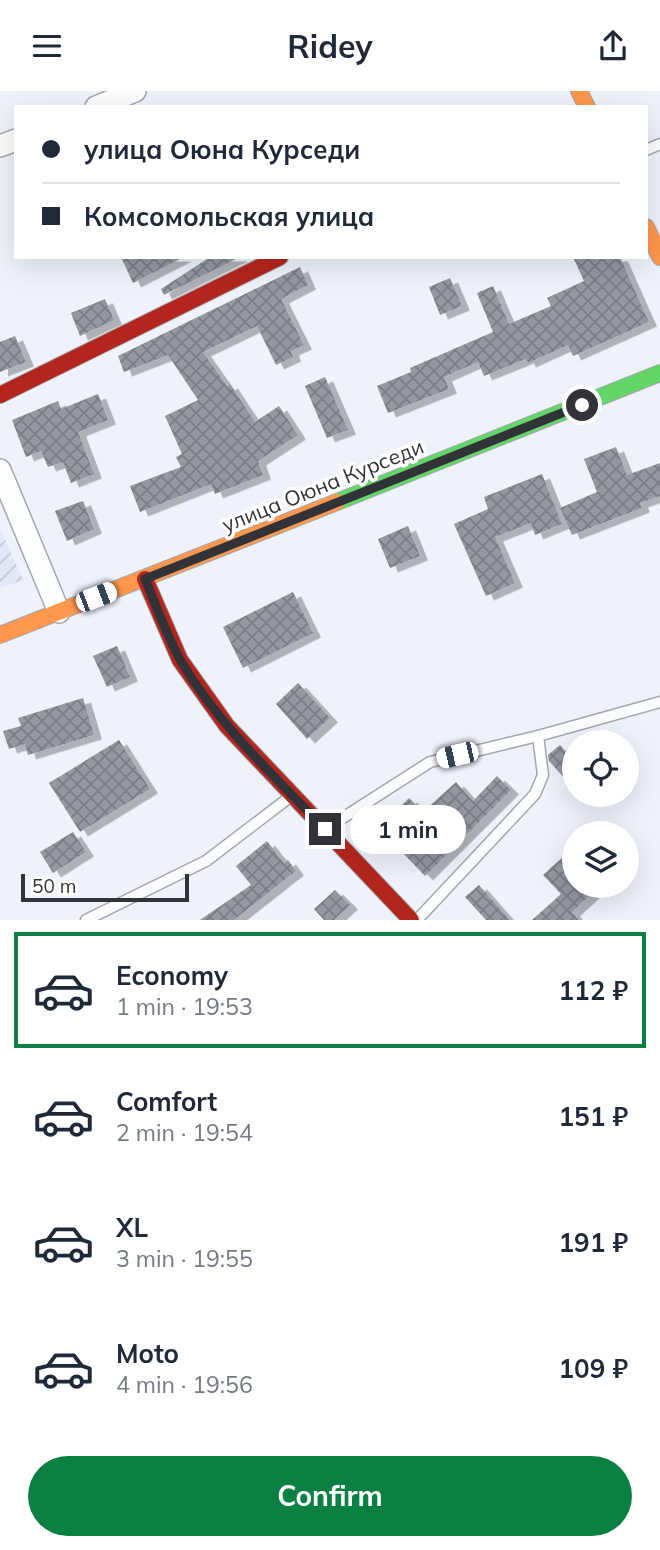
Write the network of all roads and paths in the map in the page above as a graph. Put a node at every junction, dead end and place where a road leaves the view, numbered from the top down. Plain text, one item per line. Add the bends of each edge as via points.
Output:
1 (135, 91) edge
2 (101, 105) edge
3 (648, 231) edge
4 (660, 257) edge
5 (276, 259) edge
6 (660, 373) edge
7 (0, 395) edge
8 (0, 470) edge
9 (145, 579) junction
10 (59, 612) junction
11 (0, 635) edge
12 (660, 702) edge
13 (538, 736) junction
14 (293, 795) junction
15 (325, 829) junction
16 (86, 920) edge
17 (411, 920) edge
18 (417, 920) edge

1 - 2 street
3 - 4 street
5 - 7 street
6 - 9 street, улица Оюна Курседи
8 - 10 street
9 - 10 street, улица Оюна Курседи
9 - 14 street via 169,637 195,683 227,726
10 - 11 street, улица Оюна Курседи
12 - 13 lane
13 - 15 lane via 430,762
13 - 18 lane via 543,775 535,794
14 - 15 street
14 - 16 lane via 206,861
15 - 17 street

